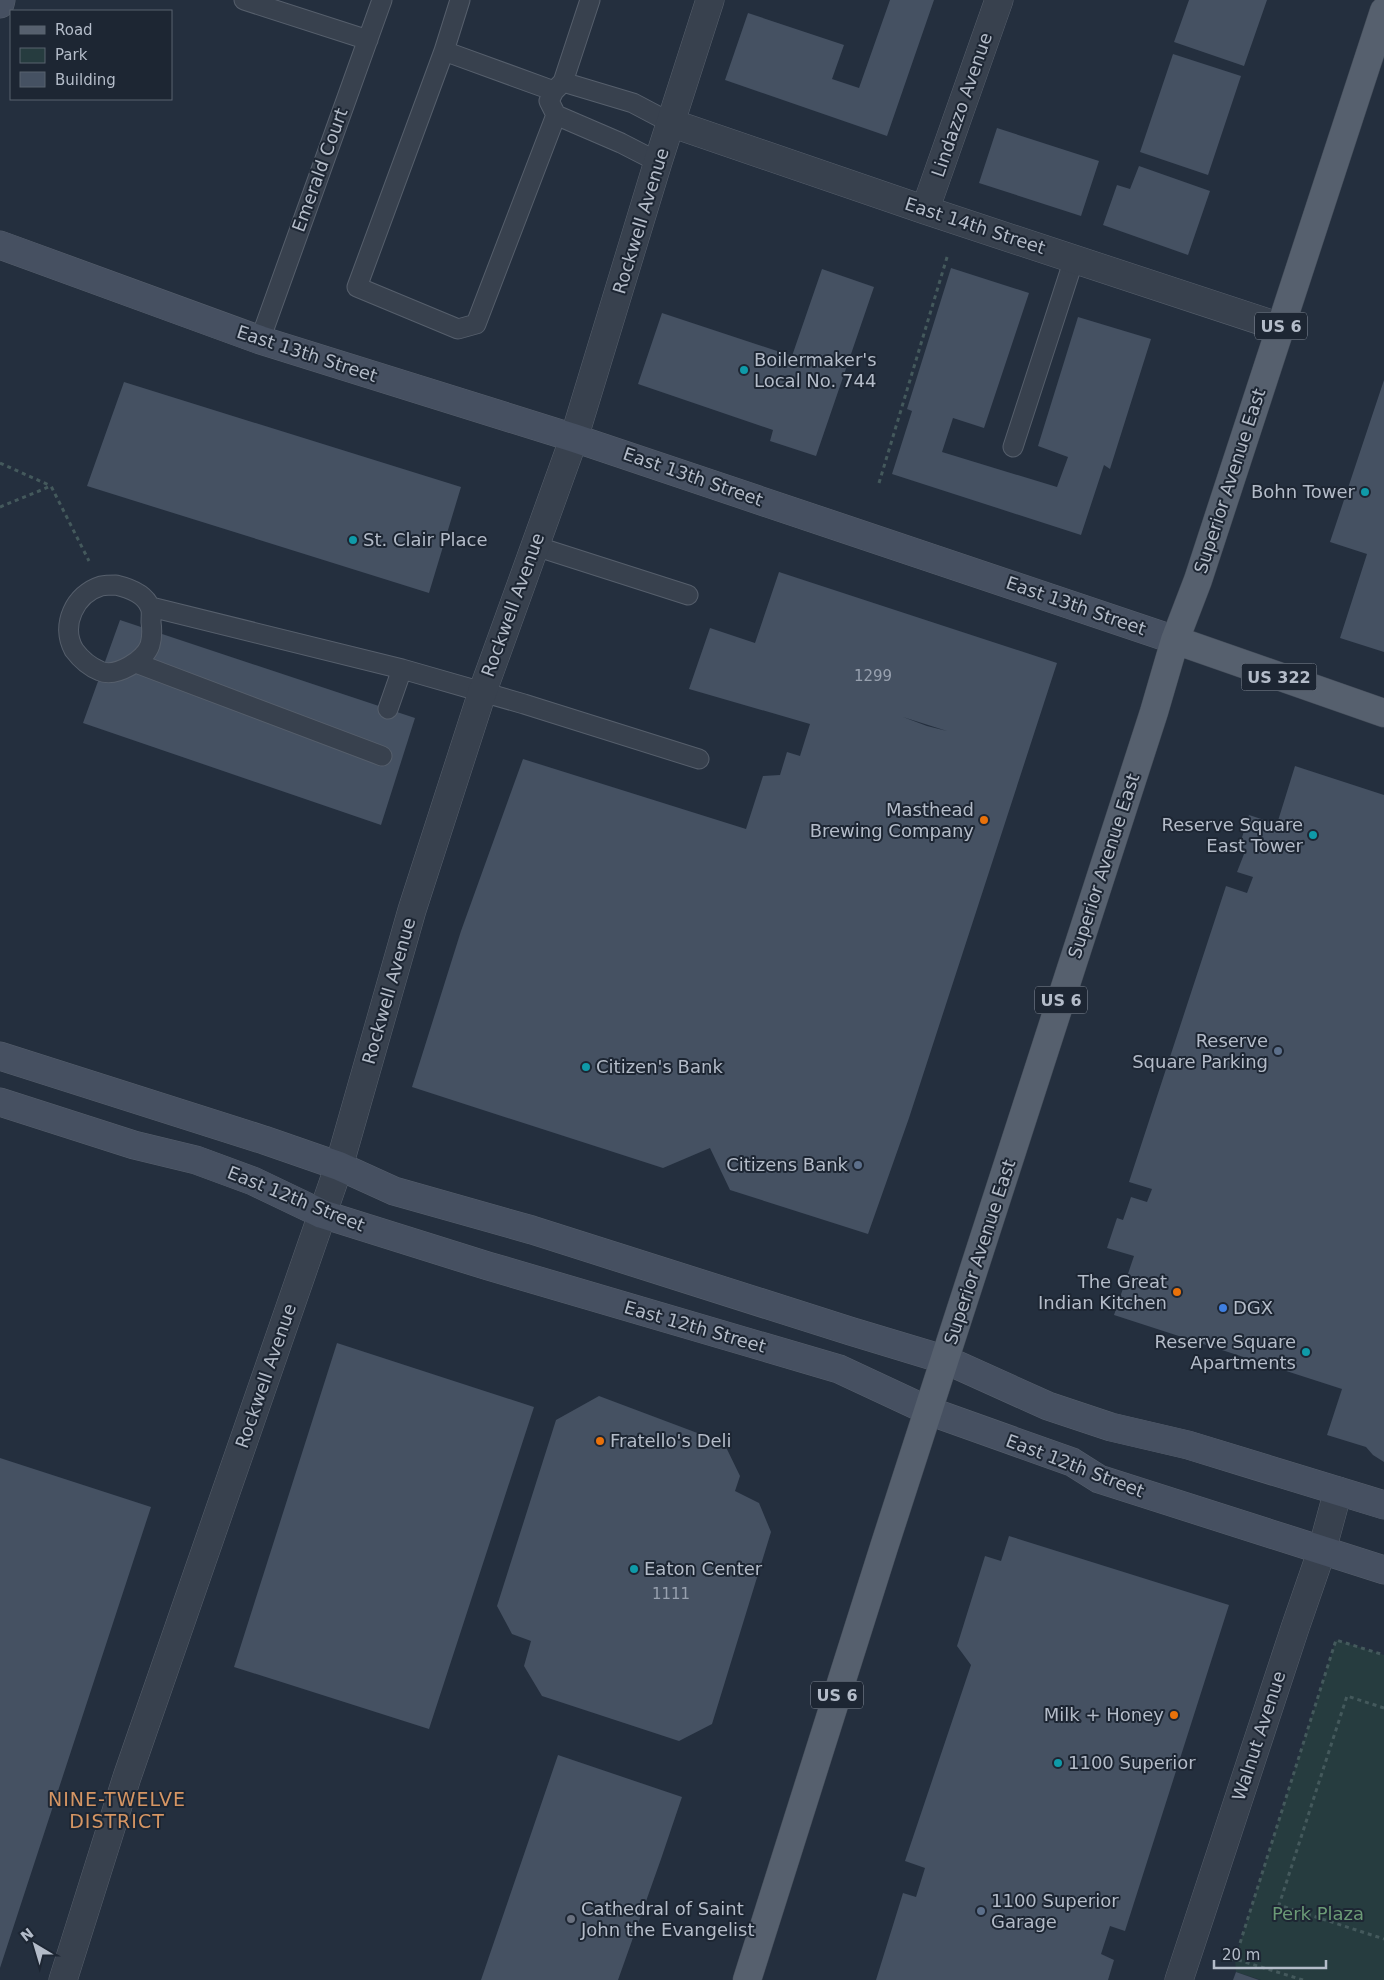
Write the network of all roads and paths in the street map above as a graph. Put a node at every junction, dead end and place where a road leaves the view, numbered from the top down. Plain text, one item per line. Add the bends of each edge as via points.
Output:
1 (1, 0) edge
2 (244, 0) edge
3 (382, 0) edge
4 (460, 0) edge
5 (590, 0) edge
6 (710, 0) edge
7 (999, 0) edge
8 (0, 4) edge
9 (1384, 11) edge
10 (368, 40) junction
11 (444, 52) junction
12 (559, 87) junction
13 (556, 115) junction
14 (671, 123) junction
15 (658, 162) junction
16 (925, 210) junction
17 (0, 246) edge
18 (948, 254) dead end
19 (1074, 259) junction
20 (1280, 327) junction
21 (260, 340) junction
22 (574, 438) junction
23 (1013, 447) dead end
24 (0, 463) edge
25 (879, 483) dead end
26 (51, 486) junction
27 (0, 507) edge
28 (534, 546) junction
29 (90, 562) dead end
30 (688, 595) dead end
31 (151, 607) junction
32 (1175, 640) junction
33 (136, 663) junction
34 (402, 669) junction
35 (482, 693) junction
36 (388, 709) dead end
37 (1384, 713) edge
38 (382, 756) dead end
39 (699, 759) dead end
40 (0, 1056) edge
41 (0, 1102) edge
42 (339, 1166) junction
43 (322, 1214) junction
44 (946, 1360) junction
45 (929, 1410) junction
46 (1338, 1491) junction
47 (1384, 1505) edge
48 (1322, 1550) junction
49 (1384, 1570) edge
50 (1384, 1655) edge
51 (1384, 1708) edge
52 (1384, 1938) edge
53 (1235, 1959) junction
54 (1220, 1960) dead end
55 (63, 1980) edge
56 (747, 1980) edge
57 (1179, 1980) edge
58 (1303, 1980) edge

1 - 8 main road
2 - 10 lane
3 - 10 lane, Emerald Court
4 - 11 lane
5 - 12 lane
6 - 14 street, Rockwell Avenue
7 - 16 street, Lindazzo Avenue
9 - 20 main road, Superior Avenue East / US 6
10 - 21 lane, Emerald Court
11 - 12 lane
11 - 13 lane via 357,287 458,329 476,324
12 - 13 lane via 549,101
12 - 14 lane via 634,103
13 - 15 lane
14 - 15 street, Rockwell Avenue
14 - 16 street, East 14th Street
15 - 22 street, Rockwell Avenue
16 - 19 street, East 14th Street
17 - 21 main road, East 13th Street
18 - 25 path
19 - 20 street, East 14th Street
19 - 23 lane
20 - 32 main road, Superior Avenue East / US 6 via 1198,580
21 - 22 main road, East 13th Street
22 - 28 street, Rockwell Avenue
22 - 32 main road, East 13th Street
24 - 26 path
26 - 27 path
26 - 29 path
28 - 30 lane
28 - 35 street, Rockwell Avenue
31 - 33 lane via 149,646
31 - 33 lane via 130,589 102,586 88,592 70,615 68,630 71,644 79,657 101,672 119,671
31 - 34 lane
32 - 37 main road, East 13th Street / US 322
32 - 44 main road, Superior Avenue East / US 6
33 - 38 lane
34 - 35 lane
34 - 36 lane
35 - 39 lane
35 - 42 street, Rockwell Avenue via 412,910
40 - 42 main road
41 - 43 main road, East 12th Street via 134,1145 196,1160 253,1181
42 - 43 street, Rockwell Avenue
42 - 44 main road via 394,1191 532,1230
43 - 45 main road, East 12th Street via 517,1276 838,1369
43 - 55 street, Rockwell Avenue via 127,1777
44 - 45 main road, Superior Avenue East / US 6
44 - 46 main road via 1048,1406
45 - 48 main road, East 12th Street via 1072,1462 1098,1479
45 - 56 main road, Superior Avenue East / US 6
46 - 47 main road
46 - 48 street, Walnut Avenue
48 - 49 main road, East 12th Street
48 - 57 street, Walnut Avenue
50 - 53 path via 1336,1640
51 - 52 path via 1347,1696 1279,1905
53 - 54 path
53 - 58 path

